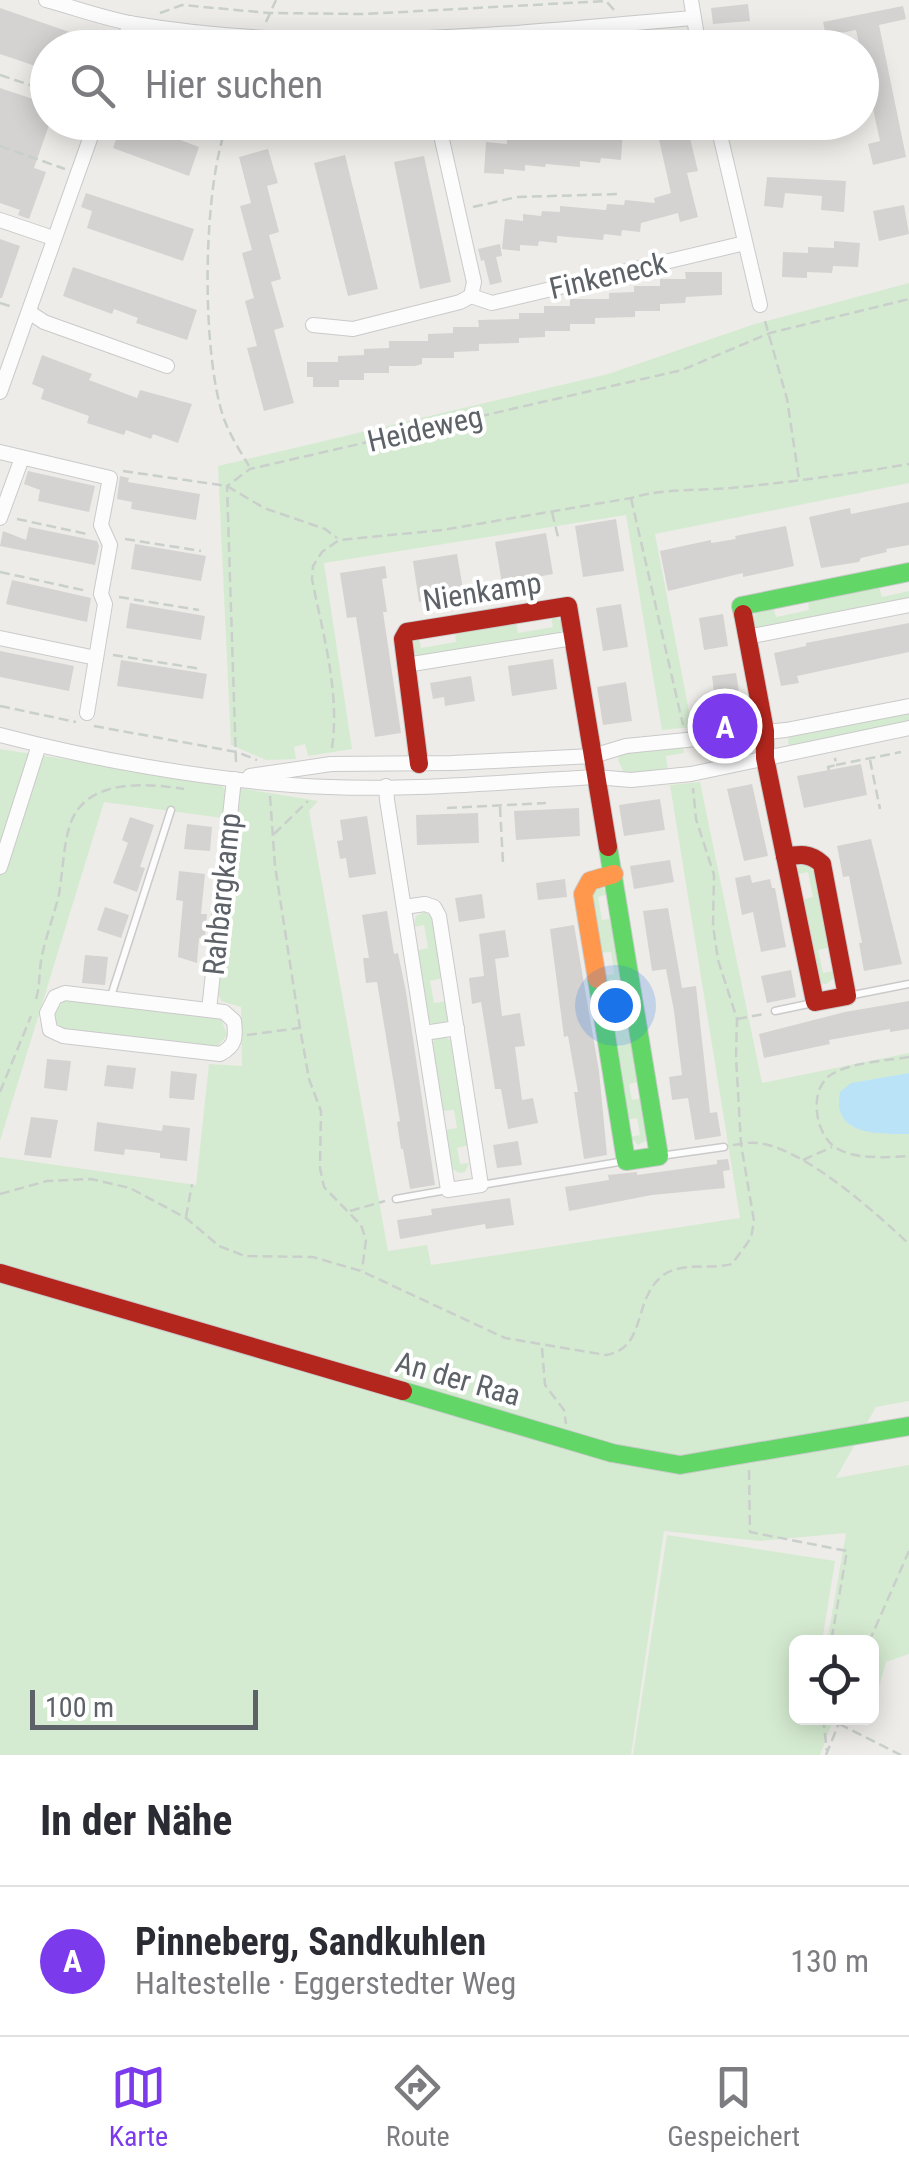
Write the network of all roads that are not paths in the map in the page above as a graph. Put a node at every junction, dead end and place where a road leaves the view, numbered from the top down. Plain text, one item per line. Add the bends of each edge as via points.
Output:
1 (46, 0) edge
2 (691, 0) edge
3 (98, 7) edge
4 (692, 18) junction
5 (130, 24) junction
6 (128, 30) edge
7 (183, 30) edge
8 (560, 30) edge
9 (695, 30) edge
10 (90, 140) edge
11 (442, 140) edge
12 (721, 140) edge
13 (0, 220) edge
14 (54, 238) junction
15 (746, 243) junction
16 (471, 296) junction
17 (760, 305) dead end
18 (28, 312) junction
19 (313, 325) dead end
20 (167, 366) dead end
21 (3, 371) edge
22 (0, 392) edge
23 (0, 452) edge
24 (22, 458) junction
25 (0, 517) edge
26 (909, 572) edge
27 (909, 606) edge
28 (0, 638) edge
29 (574, 638) junction
30 (747, 638) junction
31 (96, 655) junction
32 (406, 665) junction
33 (909, 706) edge
34 (87, 713) dead end
35 (909, 728) edge
36 (765, 732) junction
37 (0, 735) edge
38 (39, 745) junction
39 (593, 756) junction
40 (765, 758) junction
41 (419, 764) junction
42 (397, 765) junction
43 (596, 777) junction
44 (234, 779) junction
45 (392, 786) junction
46 (171, 810) dead end
47 (785, 856) junction
48 (0, 867) edge
49 (614, 874) junction
50 (404, 907) junction
51 (909, 984) edge
52 (847, 996) junction
53 (110, 998) junction
54 (634, 999) junction
55 (815, 1002) junction
56 (601, 1005) junction
57 (209, 1010) junction
58 (775, 1012) road end
59 (456, 1028) junction
60 (424, 1033) junction
61 (724, 1147) road end
62 (659, 1156) junction
63 (626, 1161) junction
64 (481, 1185) junction
65 (448, 1190) junction
66 (396, 1199) road end
67 (0, 1272) edge
68 (909, 1426) edge

1 - 3 street
2 - 4 street
3 - 5 street
4 - 8 street
4 - 9 street
5 - 6 street
5 - 7 street
10 - 14 street
11 - 16 street via 474,282
12 - 15 street
13 - 14 street
14 - 18 street
15 - 16 street, Finkeneck via 492,303
15 - 17 street
16 - 19 street, Finkeneck via 353,329
18 - 20 street
18 - 21 street
21 - 22 street
23 - 24 street
24 - 25 street
24 - 31 street via 110,478 101,525 110,544
26 - 30 street via 742,606
27 - 30 street
28 - 31 street
29 - 32 street, Nienkamp
29 - 32 street, Nienkamp via 568,606 495,617 407,632
29 - 39 street, Nienkamp
30 - 36 street
31 - 34 street
32 - 41 street
33 - 36 street
35 - 40 street
36 - 39 street via 626,746
36 - 40 street
37 - 38 street
38 - 44 street
38 - 48 street
39 - 41 street
39 - 43 street, Nienkamp
40 - 43 street via 691,774
40 - 47 street
41 - 42 street
42 - 44 street via 331,764
42 - 45 street
43 - 45 street
43 - 49 street, Nienkamp
44 - 45 street
44 - 57 street, Rahbargkamp
45 - 50 street
46 - 53 lane
47 - 52 street via 803,853 822,864
47 - 55 street
49 - 54 street, Nienkamp
49 - 56 street via 592,878 583,894
50 - 59 street via 434,906 439,916
50 - 60 street
51 - 52 lane
52 - 55 street
53 - 57 street, Rahbargkamp
53 - 57 street, Rahbargkamp via 55,997 47,1013 50,1030 220,1054 236,1037 234,1021
54 - 56 street
54 - 62 street, Nienkamp
55 - 58 lane
56 - 63 street
59 - 60 street
59 - 64 street
60 - 65 street
61 - 62 lane
62 - 63 street
63 - 64 lane
64 - 65 street
65 - 66 lane
67 - 68 street, An der Raa via 612,1453 680,1465

